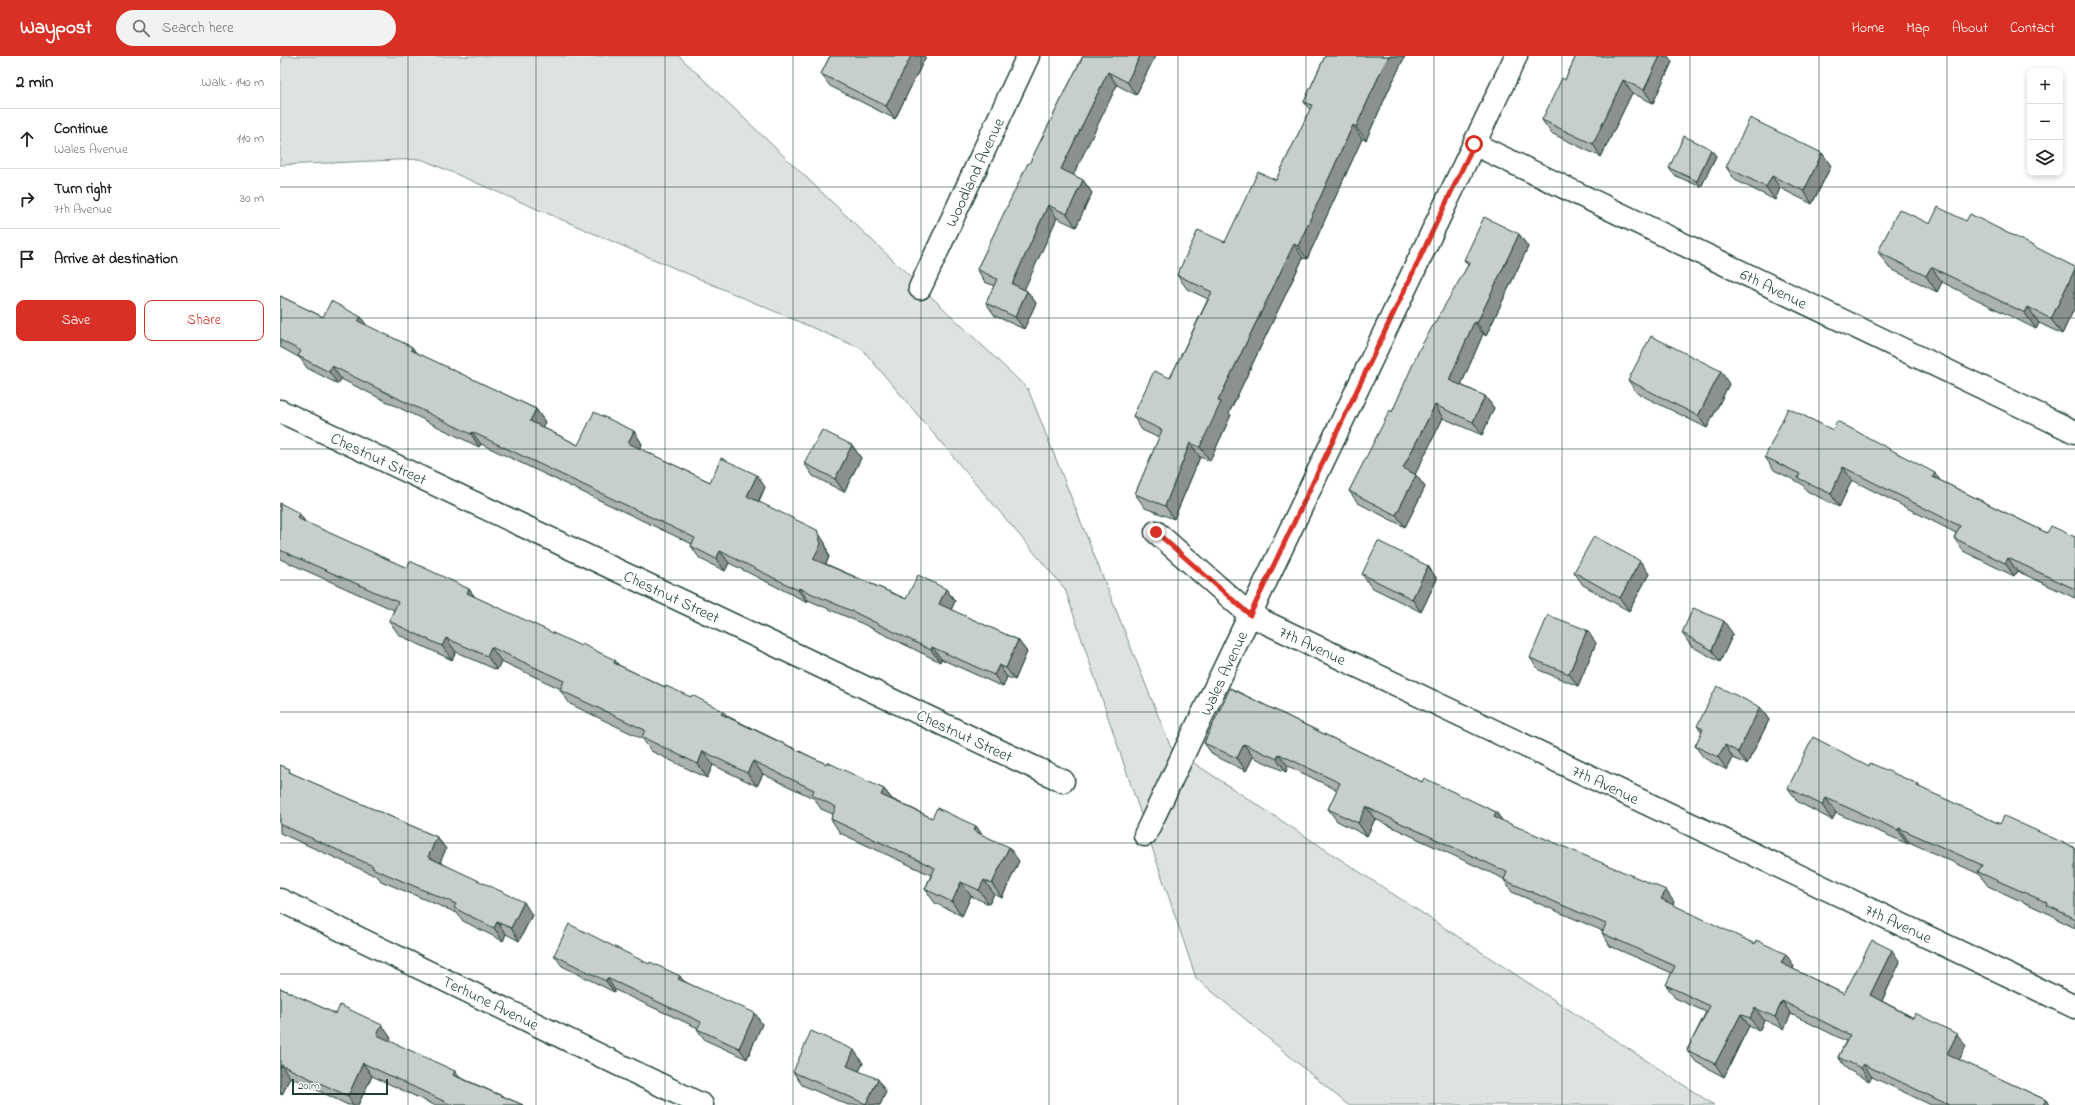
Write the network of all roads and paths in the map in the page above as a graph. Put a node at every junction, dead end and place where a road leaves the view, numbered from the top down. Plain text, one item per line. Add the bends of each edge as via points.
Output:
1 (1028, 56) edge
2 (1516, 56) edge
3 (1474, 144) junction
4 (920, 288) dead end
5 (280, 411) edge
6 (2075, 432) edge
7 (1156, 532) dead end
8 (1250, 615) junction
9 (1063, 781) dead end
10 (1145, 835) dead end
11 (280, 900) edge
12 (2075, 1006) edge
13 (702, 1105) edge

1 - 4 street, Woodland Avenue
2 - 3 street, Wales Avenue
3 - 6 street, 6th Avenue
3 - 8 street, Wales Avenue
5 - 9 street, Chestnut Street
7 - 8 street, 7th Avenue
8 - 10 street, Wales Avenue
8 - 12 street, 7th Avenue
11 - 13 street, Terhune Avenue

